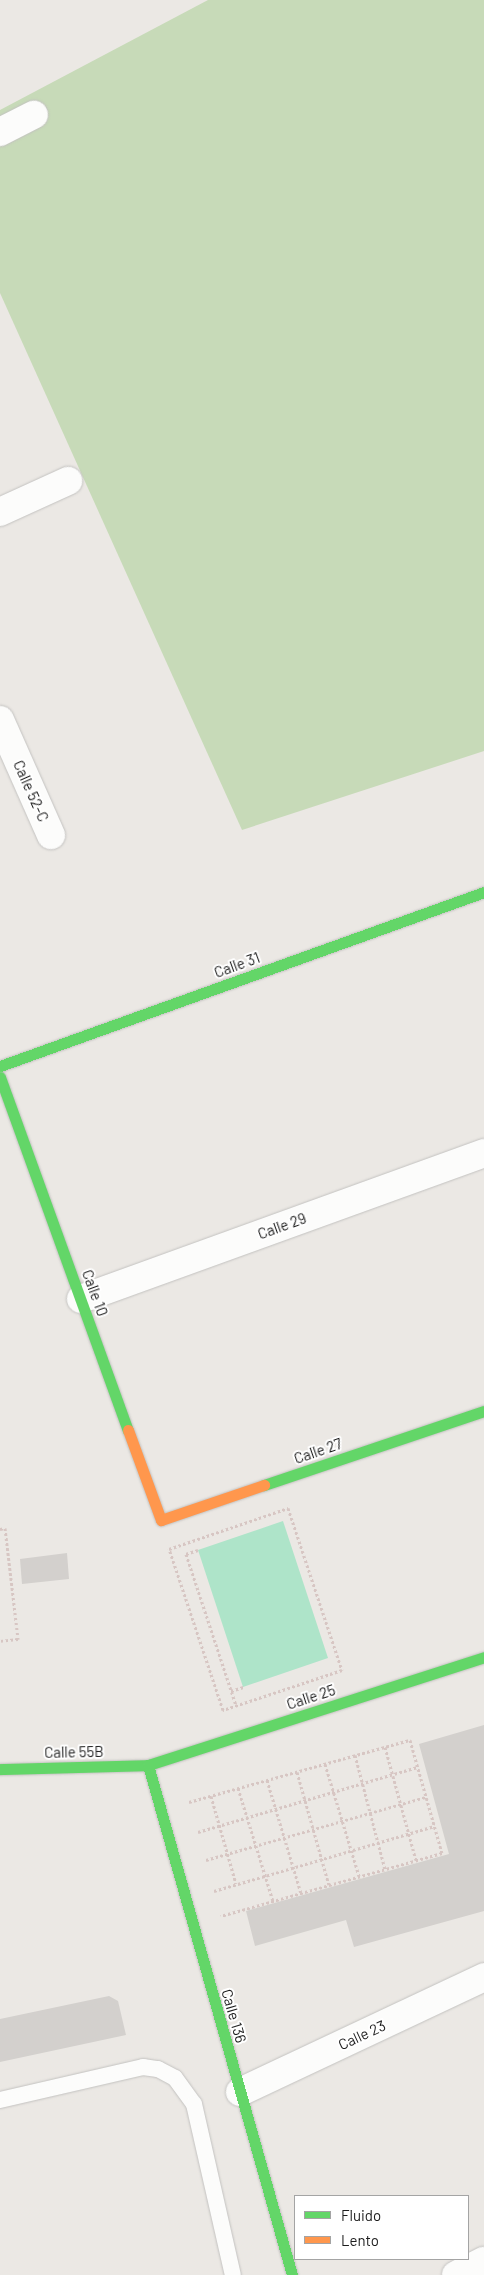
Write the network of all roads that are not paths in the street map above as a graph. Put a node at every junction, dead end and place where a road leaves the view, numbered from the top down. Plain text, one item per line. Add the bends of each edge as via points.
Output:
1 (34, 115) dead end
2 (0, 132) edge
3 (68, 482) dead end
4 (0, 512) edge
5 (0, 720) edge
6 (50, 834) dead end
7 (484, 892) edge
8 (0, 1066) edge
9 (0, 1077) edge
10 (484, 1153) edge
11 (81, 1299) junction
12 (484, 1410) edge
13 (161, 1520) joint
14 (484, 1657) edge
15 (148, 1765) junction
16 (0, 1769) edge
17 (484, 1977) edge
18 (240, 2092) junction
19 (0, 2100) edge
20 (484, 2261) edge
21 (234, 2275) edge
22 (292, 2275) edge
23 (456, 2275) edge

1 - 2 street
3 - 4 street
5 - 6 street, Calle 52-C
7 - 8 street, Calle 31
9 - 11 street, Calle 10
10 - 11 street, Calle 29
11 - 13 street, Calle 10
12 - 13 street, Calle 27
14 - 15 street, Calle 25
15 - 16 street, Calle 55B
15 - 18 street, Calle 136
17 - 18 street, Calle 23
18 - 22 street, Calle 136
19 - 21 lane via 144,2067 158,2069 175,2078 194,2104
20 - 23 street

